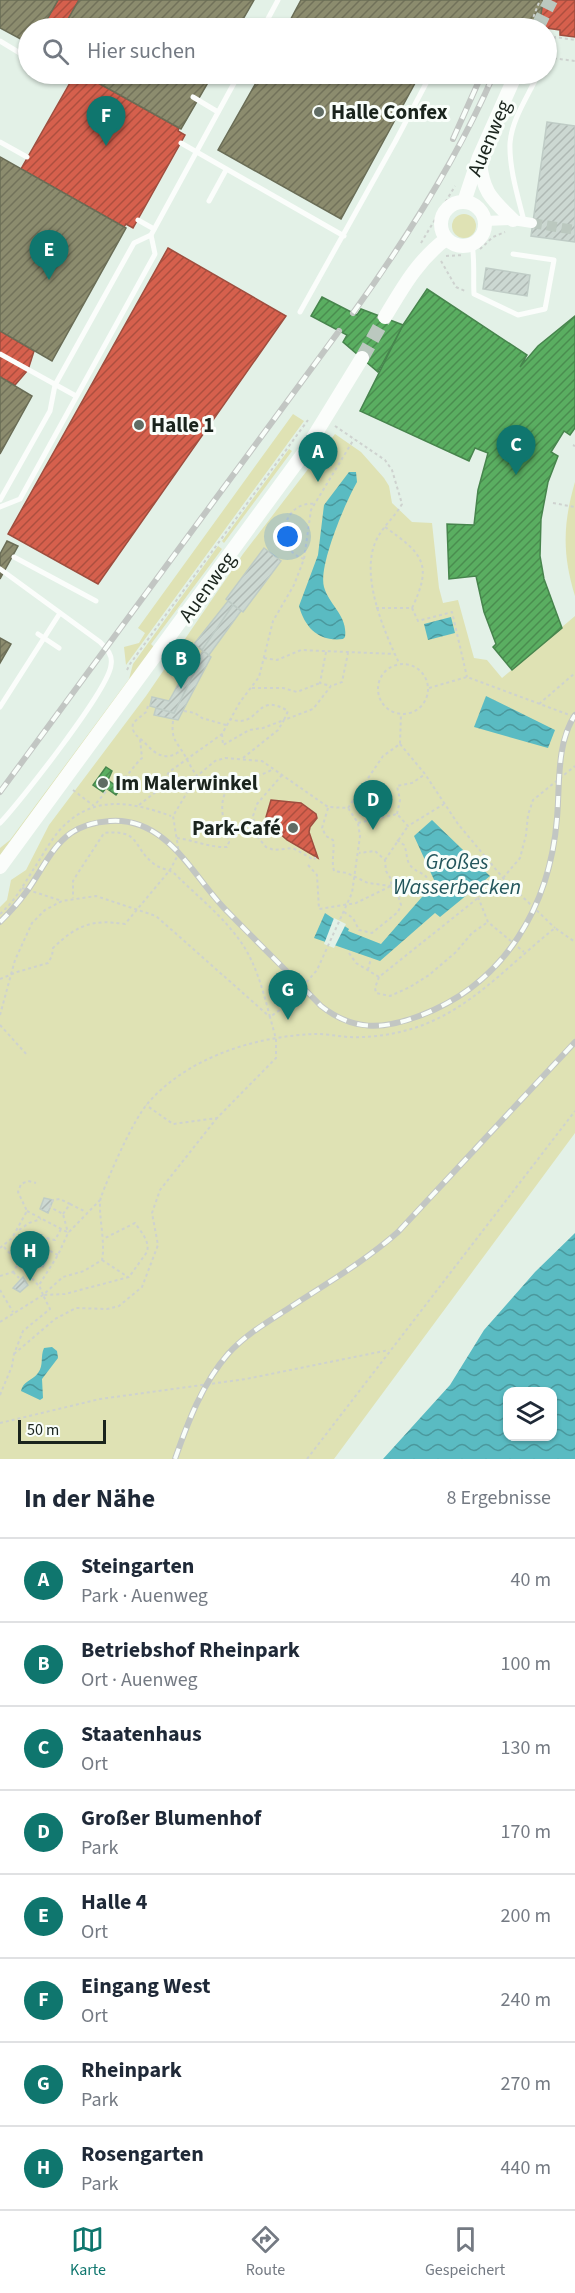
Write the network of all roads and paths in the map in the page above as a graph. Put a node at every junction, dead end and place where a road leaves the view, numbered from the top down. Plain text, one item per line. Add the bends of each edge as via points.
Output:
1 (278, 0) edge
2 (540, 0) edge
3 (268, 18) edge
4 (533, 18) edge
5 (557, 37) edge
6 (575, 40) edge
7 (0, 41) edge
8 (18, 52) edge
9 (557, 59) edge
10 (575, 61) edge
11 (233, 84) edge
12 (425, 84) edge
13 (511, 84) edge
14 (533, 84) edge
15 (194, 98) dead end
16 (218, 113) junction
17 (0, 142) edge
18 (181, 143) dead end
19 (197, 153) junction
20 (479, 156) junction
21 (27, 157) dead end
22 (226, 170) junction
23 (456, 184) dead end
24 (209, 201) dead end
25 (464, 202) junction
26 (138, 220) dead end
27 (485, 221) junction
28 (523, 222) junction
29 (154, 229) junction
30 (150, 236) junction
31 (344, 236) junction
32 (446, 239) junction
33 (472, 244) junction
34 (417, 248) dead end
35 (513, 254) dead end
36 (440, 258) dead end
37 (474, 294) junction
38 (300, 312) dead end
39 (385, 317) tunnel mouth
40 (0, 354) edge
41 (362, 357) tunnel mouth
42 (55, 385) junction
43 (76, 396) junction
44 (52, 402) junction
45 (326, 419) junction
46 (354, 439) junction
47 (0, 500) edge
48 (553, 503) dead end
49 (315, 504) junction
50 (0, 507) edge
51 (575, 507) edge
52 (384, 526) junction
53 (15, 557) dead end
54 (304, 559) junction
55 (0, 569) edge
56 (96, 601) dead end
57 (376, 608) junction
58 (412, 608) junction
59 (60, 613) junction
60 (38, 634) dead end
61 (59, 648) dead end
62 (326, 652) junction
63 (348, 653) junction
64 (395, 654) junction
65 (264, 658) junction
66 (399, 663) junction
67 (575, 673) edge
68 (467, 676) junction
69 (320, 683) junction
70 (331, 686) junction
71 (252, 688) junction
72 (429, 688) junction
73 (540, 704) junction
74 (148, 706) dead end
75 (0, 707) edge
76 (184, 711) dead end
77 (401, 714) junction
78 (575, 717) edge
79 (230, 719) junction
80 (284, 720) junction
81 (173, 721) dead end
82 (226, 725) junction
83 (222, 734) junction
84 (140, 739) junction
85 (400, 744) junction
86 (180, 752) junction
87 (243, 758) junction
88 (184, 761) junction
89 (575, 766) edge
90 (273, 769) junction
91 (425, 774) junction
92 (282, 775) junction
93 (196, 776) junction
94 (64, 783) junction
95 (115, 785) dead end
96 (108, 789) dead end
97 (444, 804) junction
98 (139, 805) junction
99 (94, 806) junction
100 (328, 807) junction
101 (348, 808) junction
102 (398, 814) junction
103 (172, 816) junction
104 (0, 823) edge
105 (358, 823) junction
106 (408, 826) junction
107 (177, 838) junction
108 (397, 840) junction
109 (358, 853) junction
110 (316, 856) dead end
111 (385, 860) junction
112 (308, 865) dead end
113 (0, 867) edge
114 (170, 870) junction
115 (503, 878) junction
116 (356, 879) junction
117 (391, 886) junction
118 (22, 888) junction
119 (398, 895) junction
120 (478, 897) junction
121 (73, 898) junction
122 (62, 901) junction
123 (139, 909) junction
124 (344, 912) junction
125 (0, 914) edge
126 (488, 922) junction
127 (555, 928) junction
128 (575, 942) edge
129 (524, 952) junction
130 (350, 953) dead end
131 (371, 958) dead end
132 (368, 970) junction
133 (10, 975) junction
134 (380, 977) junction
135 (0, 979) edge
136 (0, 1015) edge
137 (270, 1017) junction
138 (0, 1024) edge
139 (276, 1039) junction
140 (28, 1056) dead end
141 (146, 1105) junction
142 (575, 1111) edge
143 (217, 1118) junction
144 (36, 1183) dead end
145 (100, 1200) junction
146 (70, 1204) junction
147 (27, 1211) junction
148 (88, 1212) junction
149 (63, 1214) junction
150 (42, 1219) junction
151 (61, 1229) junction
152 (16, 1231) junction
153 (68, 1233) junction
154 (103, 1239) junction
155 (4, 1246) junction
156 (0, 1248) edge
157 (58, 1255) junction
158 (102, 1260) junction
159 (35, 1261) dead end
160 (19, 1262) junction
161 (13, 1272) junction
162 (0, 1276) edge
163 (129, 1277) junction
164 (18, 1278) dead end
165 (39, 1285) junction
166 (0, 1290) edge
167 (43, 1295) junction
168 (13, 1312) junction
169 (0, 1322) edge
170 (389, 1350) junction
171 (14, 1354) junction
172 (0, 1395) edge
173 (0, 1423) edge
174 (307, 1459) edge

1 - 3 lane
2 - 4 path
5 - 6 path
7 - 8 lane
9 - 10 path
11 - 16 lane
12 - 31 lane
13 - 20 street, Auenweg
14 - 28 lane via 510,143
15 - 16 lane
16 - 19 lane
16 - 44 lane via 150,235 134,243 55,385
17 - 21 lane
18 - 19 lane
19 - 22 lane
19 - 29 lane
20 - 25 street, Auenweg
20 - 28 street via 482,182 498,205
22 - 24 lane
22 - 31 lane
23 - 34 path
25 - 27 street via 477,208
25 - 32 street via 445,212 441,225
26 - 29 lane
27 - 28 street
27 - 33 street via 483,235
29 - 30 lane
30 - 42 lane via 134,243
30 - 43 lane via 155,254
31 - 38 lane
32 - 33 street via 463,246
32 - 39 street via 408,277
33 - 37 lane
35 - 37 lane via 555,260 545,309 518,315
36 - 37 path via 456,287
40 - 42 lane
41 - 45 street, Auenweg
42 - 43 lane
42 - 44 lane
43 - 50 lane via 20,499
44 - 47 lane
45 - 46 path
45 - 94 street, Auenweg
46 - 49 path
46 - 52 path via 385,460 392,470 402,504
48 - 51 path
49 - 54 path
49 - 54 path via 292,511 285,529 289,551
52 - 57 path via 371,555
52 - 58 path via 411,548 424,569 421,589
53 - 56 lane
54 - 65 path via 273,621
55 - 59 lane
57 - 58 path
57 - 64 path
58 - 68 path via 418,621 452,612
59 - 75 lane
59 - 104 lane via 100,642 110,652 112,664 69,735
60 - 61 lane
62 - 63 path
62 - 65 path via 301,650 277,660
62 - 69 path
63 - 64 path
63 - 70 path via 342,682
64 - 66 path
65 - 71 path
66 - 72 path via 416,666
66 - 77 path via 383,672 378,690 385,706
67 - 73 path
68 - 72 path
68 - 73 path
69 - 70 path
69 - 71 path via 297,692
70 - 80 path via 313,709
71 - 79 path
72 - 77 path via 417,710
73 - 78 path
74 - 84 path via 133,723 133,732
76 - 82 path
77 - 85 path
79 - 80 path via 248,721 264,706 274,704 288,711
79 - 82 path
80 - 83 path via 249,730 223,745
80 - 87 path via 278,730
81 - 86 path via 173,736
82 - 83 path
83 - 88 path
84 - 86 path via 156,754 170,756
84 - 95 path via 142,758
85 - 91 path
85 - 101 path via 383,756
86 - 88 path
87 - 90 path via 262,761
87 - 93 path via 215,761
88 - 93 path
88 - 98 path
89 - 115 path via 533,800 520,858
90 - 92 path
90 - 107 path via 230,786 226,792 221,807 230,842 227,847
91 - 97 path
91 - 102 path via 412,783 397,786
92 - 100 path
92 - 110 path via 263,795 253,816 256,835 274,850 293,848 314,860
93 - 103 path
94 - 99 path
94 - 113 street, Auenweg
96 - 99 path
97 - 106 path
97 - 115 path
98 - 99 path
98 - 103 path
99 - 118 path via 57,833
100 - 101 path
100 - 116 path via 322,828 333,840 334,872
101 - 105 path
102 - 105 path
102 - 106 path
103 - 107 path
105 - 109 path
106 - 108 path
107 - 114 path via 179,853
108 - 111 path
108 - 119 path via 404,845 410,866 428,879 422,889 407,889
109 - 111 path via 375,851
109 - 116 path
111 - 117 path
112 - 117 path via 317,875 319,909 356,903
114 - 121 path via 156,866 131,836 104,834 76,876
114 - 123 path
114 - 137 path via 218,915 246,950
115 - 120 path
115 - 127 path
116 - 117 path
116 - 124 path
117 - 119 path
118 - 122 path
118 - 125 path
119 - 124 path via 398,912 372,933 359,930 353,918
120 - 126 path
120 - 134 path
121 - 122 path
121 - 123 path via 96,897
122 - 133 path via 32,923
123 - 133 path via 125,924 102,921 84,925 53,948 48,963
123 - 137 path via 170,926
124 - 137 path via 317,970
126 - 129 path
126 - 134 path via 429,975 399,993 376,993
127 - 128 path
127 - 129 path
129 - 139 path via 490,985 452,1011 411,1029 378,1035 317,1034
130 - 132 path via 356,963
131 - 132 path
132 - 134 path
133 - 135 path
133 - 136 path
137 - 139 path
138 - 140 path
139 - 141 path via 224,1052 195,1066 167,1083
139 - 143 path via 276,1058
141 - 143 path via 173,1124
141 - 145 path
142 - 170 path
143 - 171 path via 160,1190 152,1213 158,1245 142,1287 119,1306 76,1308 55,1319
144 - 147 path via 28,1180 18,1192
145 - 148 path
145 - 154 path
146 - 148 path
146 - 149 path
146 - 149 path via 53,1200 50,1207
147 - 150 path
147 - 152 path
148 - 153 path
149 - 153 path
150 - 151 path
150 - 152 path
151 - 153 path
151 - 157 path via 55,1240 42,1236 38,1245
152 - 155 path
153 - 157 path
154 - 158 path
154 - 163 path via 135,1223 147,1241 147,1252
155 - 156 path
155 - 160 path
157 - 165 path
158 - 163 path
158 - 167 path via 63,1277
159 - 160 path via 22,1258
160 - 161 path
160 - 165 path
161 - 162 path
161 - 164 path
163 - 167 path via 65,1294
165 - 167 path
166 - 168 path
167 - 168 path
167 - 171 path via 50,1309 23,1331
168 - 169 path
170 - 173 path via 246,1379 100,1399
170 - 174 path
171 - 172 path

